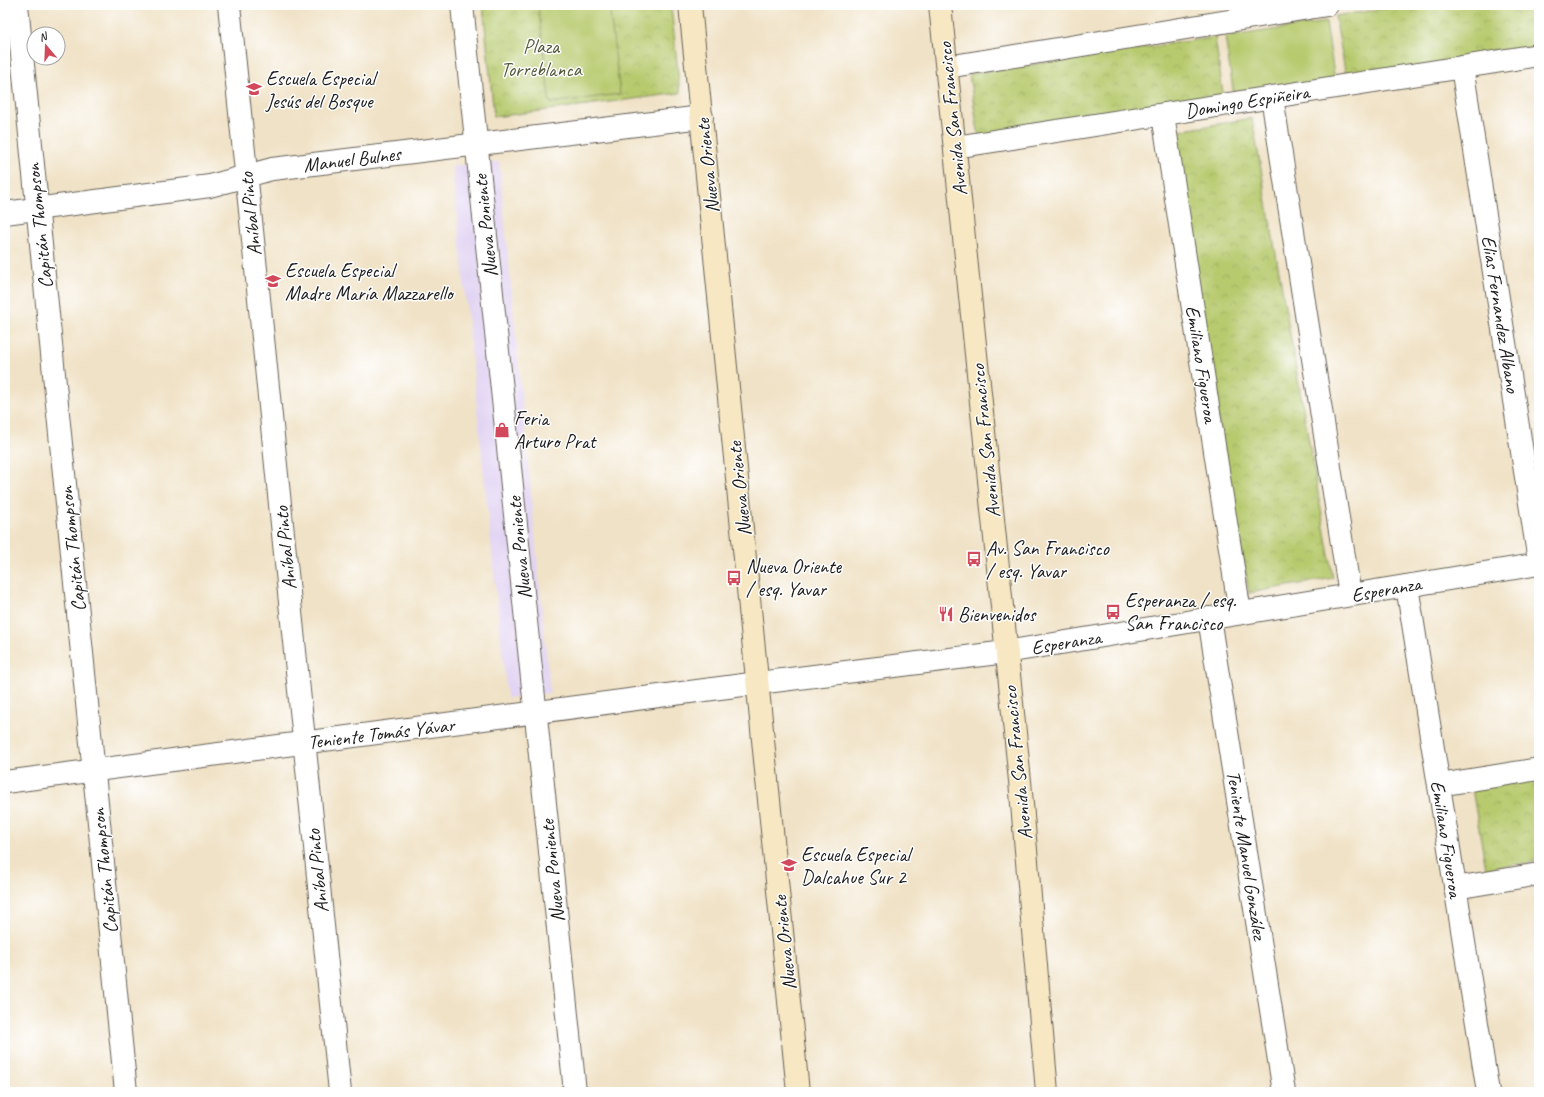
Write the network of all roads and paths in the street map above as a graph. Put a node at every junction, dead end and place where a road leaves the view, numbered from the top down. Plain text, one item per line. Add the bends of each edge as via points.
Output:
1 (17, 5) edge
2 (229, 5) edge
3 (462, 5) edge
4 (690, 5) edge
5 (940, 5) edge
6 (1317, 6) edge
7 (1539, 55) edge
8 (947, 67) junction
9 (1462, 67) junction
10 (1272, 97) junction
11 (1163, 115) junction
12 (702, 117) junction
13 (477, 144) junction
14 (955, 147) junction
15 (246, 176) junction
16 (37, 208) junction
17 (5, 213) edge
18 (1539, 561) edge
19 (1539, 564) edge
20 (1407, 586) junction
21 (1350, 595) junction
22 (1240, 613) junction
23 (1209, 618) junction
24 (1006, 652) junction
25 (758, 683) junction
26 (536, 712) junction
27 (304, 742) junction
28 (1539, 769) edge
29 (94, 770) junction
30 (5, 782) edge
31 (1439, 785) junction
32 (1539, 874) edge
33 (1455, 888) junction
34 (126, 1092) edge
35 (340, 1092) edge
36 (575, 1092) edge
37 (798, 1092) edge
38 (1047, 1092) edge
39 (1284, 1092) edge
40 (1488, 1092) edge

1 - 16 street, Capitán Thompson
2 - 15 street, Aníbal Pinto
3 - 13 street, Nueva Poniente
4 - 12 main road, Nueva Oriente
5 - 8 main road, Avenida San Francisco
6 - 8 street
7 - 9 street, Domingo Espiñeira
8 - 14 main road, Avenida San Francisco
9 - 10 street, Domingo Espiñeira
9 - 18 street, Elias Fernandez Albano
10 - 11 street, Domingo Espiñeira
10 - 21 street
11 - 14 street, Domingo Espiñeira
11 - 22 street, Emiliano Figueroa
12 - 13 street, Manuel Bulnes
12 - 25 main road, Nueva Oriente
13 - 15 street, Manuel Bulnes via 272,169
13 - 26 street, Nueva Poniente
14 - 24 main road, Avenida San Francisco
15 - 16 street, Manuel Bulnes via 210,186
15 - 27 street, Aníbal Pinto
16 - 17 street, Manuel Bulnes
16 - 29 street, Capitán Thompson
19 - 20 street, Esperanza
20 - 21 street, Esperanza
20 - 31 street, Emiliano Figueroa
21 - 22 street, Esperanza
22 - 23 street, Esperanza
23 - 24 street, Esperanza
23 - 39 street, Teniente Manuel González
24 - 25 street, Esperanza
24 - 38 main road, Avenida San Francisco
25 - 26 street, Teniente Tomás Yávar
25 - 37 main road, Nueva Oriente
26 - 27 street, Teniente Tomás Yávar
26 - 36 street, Nueva Poniente
27 - 29 street, Teniente Tomás Yávar
27 - 35 street, Aníbal Pinto
28 - 31 street
29 - 30 street, Teniente Tomás Yávar
29 - 34 street, Capitán Thompson
31 - 33 street, Emiliano Figueroa
32 - 33 street
33 - 40 street, Emiliano Figueroa

